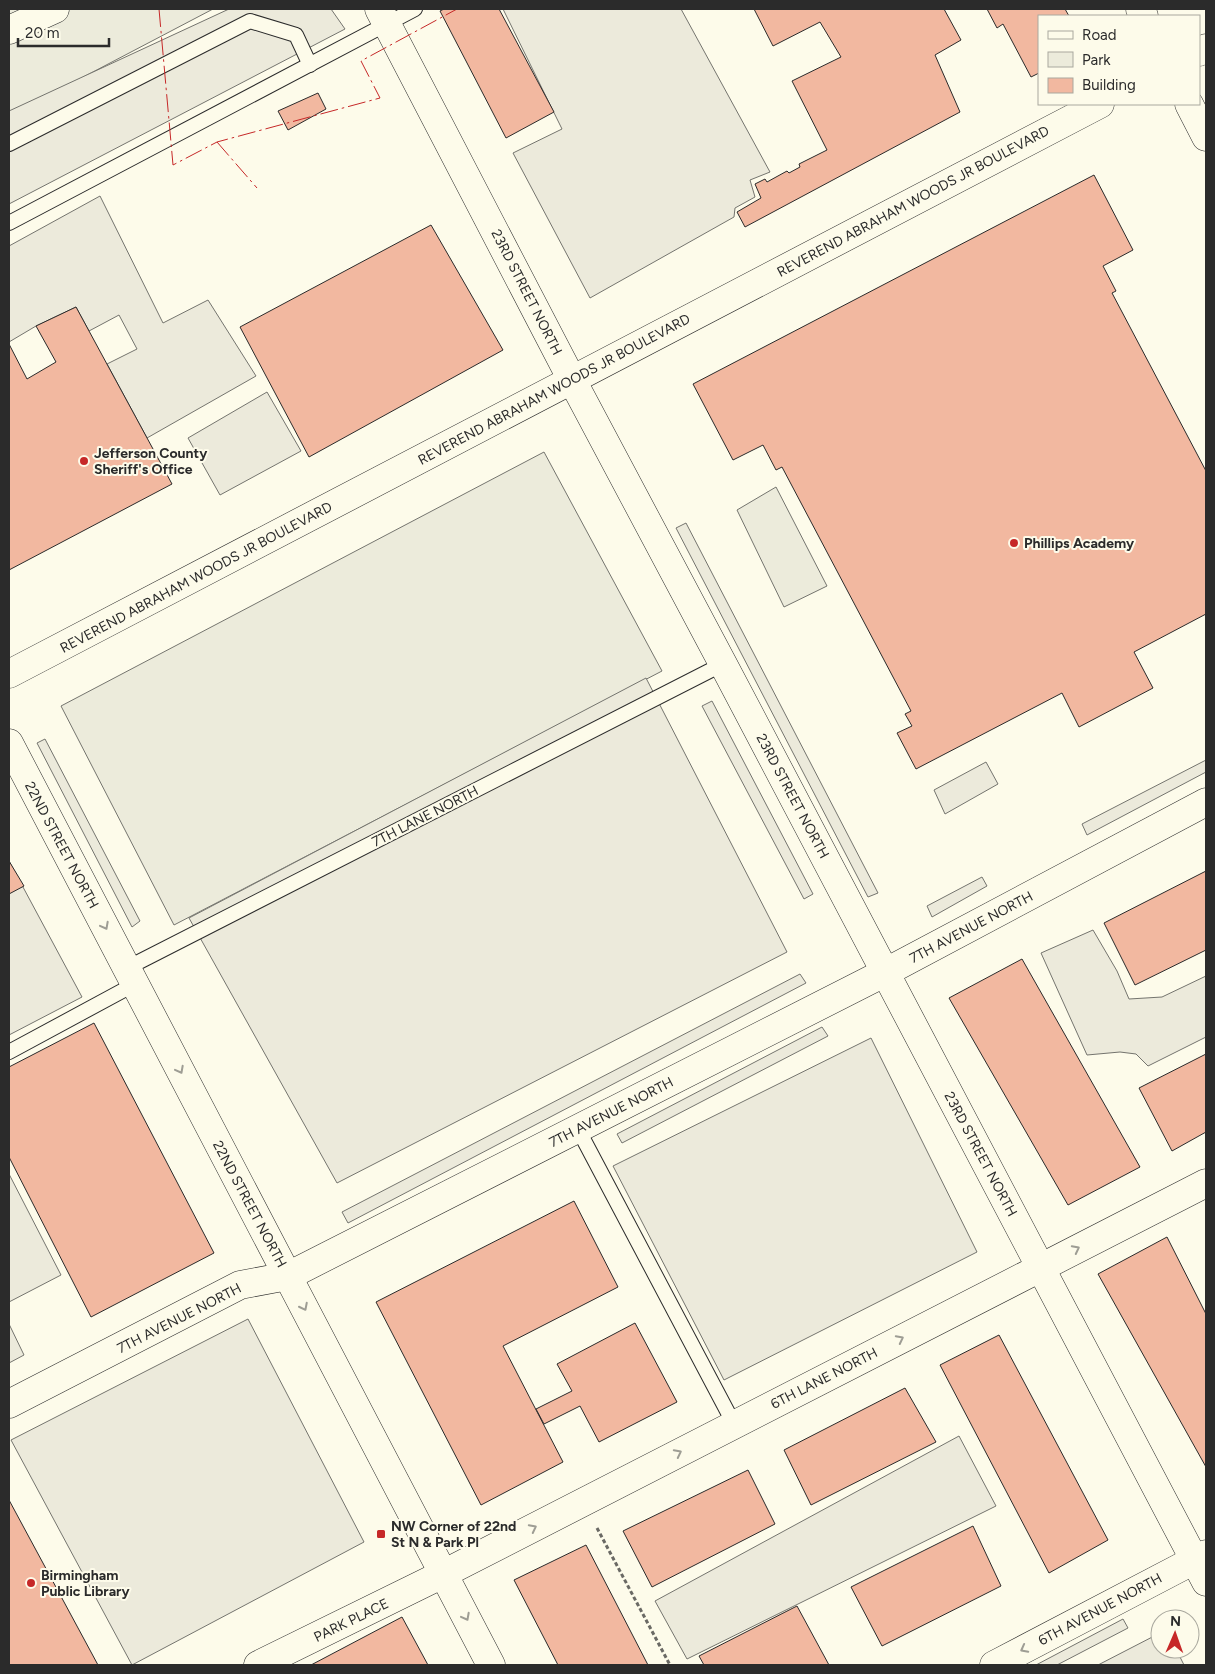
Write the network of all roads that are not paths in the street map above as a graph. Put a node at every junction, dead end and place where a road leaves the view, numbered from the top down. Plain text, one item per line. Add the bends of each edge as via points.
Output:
1 (55, 9) edge
2 (415, 9) edge
3 (383, 16) edge
4 (9, 30) edge
5 (310, 65) junction
6 (1098, 105) edge
7 (1190, 105) edge
8 (1206, 137) edge
9 (9, 144) edge
10 (9, 223) edge
11 (572, 380) junction
12 (724, 664) junction
13 (9, 674) edge
14 (9, 743) edge
15 (1206, 802) edge
16 (886, 972) junction
17 (131, 976) junction
18 (9, 1052) edge
19 (578, 1128) junction
20 (1206, 1183) edge
21 (1041, 1267) junction
22 (288, 1276) junction
23 (9, 1404) edge
24 (734, 1424) junction
25 (1202, 1565) edge
26 (443, 1574) junction
27 (258, 1665) edge
28 (491, 1665) edge
29 (994, 1665) edge

1 - 4 main road
2 - 3 lane
3 - 5 lane
3 - 11 main road, 23RD STREET NORTH
5 - 9 lane via 296,35 250,21
5 - 10 lane
6 - 11 main road, REVEREND ABRAHAM WOODS JR BOULEVARD
7 - 8 main road
11 - 12 main road, 23RD STREET NORTH
11 - 13 main road, REVEREND ABRAHAM WOODS JR BOULEVARD
12 - 16 main road, 23RD STREET NORTH
12 - 17 lane, 7TH LANE NORTH
14 -> 17 main road, 22ND STREET NORTH
15 - 16 main road, 7TH AVENUE NORTH
16 - 19 main road, 7TH AVENUE NORTH
16 - 21 main road, 23RD STREET NORTH
17 - 18 lane, 7TH LANE NORTH
17 -> 22 main road, 22ND STREET NORTH
19 - 22 main road, 7TH AVENUE NORTH
19 - 24 lane
21 -> 20 main road, 6TH LANE NORTH
24 -> 21 main road, 6TH LANE NORTH
21 - 25 main road, 23RD STREET NORTH
22 - 23 main road, 7TH AVENUE NORTH via 240,1285
22 -> 26 main road, 22ND STREET NORTH
26 -> 24 main road, 6TH LANE NORTH
25 -> 29 main road, 6TH AVENUE NORTH
26 - 27 main road, PARK PLACE
26 -> 28 main road, 22ND STREET NORTH

